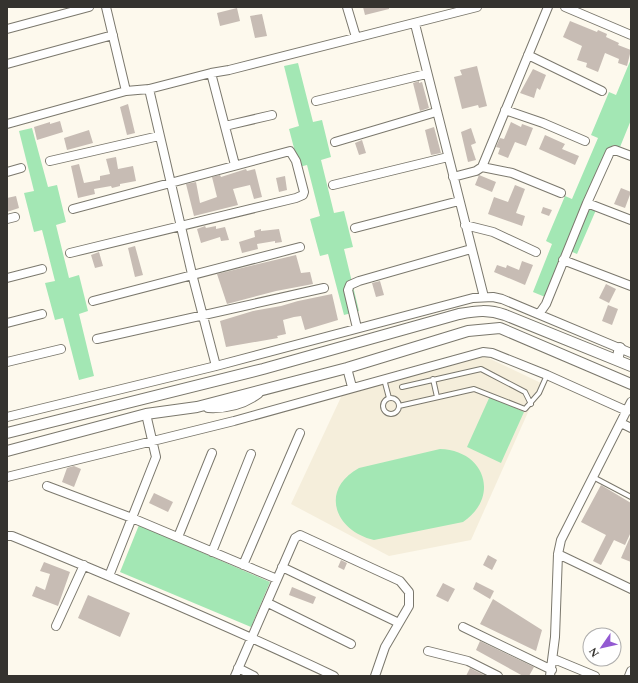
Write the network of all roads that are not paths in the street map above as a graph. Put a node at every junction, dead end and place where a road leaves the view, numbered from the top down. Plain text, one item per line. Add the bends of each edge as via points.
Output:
1 (89, 7) edge
2 (106, 7) edge
3 (347, 7) edge
4 (477, 7) edge
5 (548, 7) edge
6 (565, 7) edge
7 (460, 9) edge
8 (415, 24) junction
9 (7, 29) edge
10 (113, 35) junction
11 (631, 35) edge
12 (356, 37) junction
13 (528, 56) junction
14 (7, 64) edge
15 (211, 73) junction
16 (426, 74) junction
17 (149, 89) junction
18 (126, 91) junction
19 (602, 91) dead end
20 (316, 101) dead end
21 (505, 110) junction
22 (436, 112) junction
23 (272, 115) dead end
24 (7, 124) edge
25 (225, 126) junction
26 (159, 136) junction
27 (585, 141) dead end
28 (334, 142) dead end
29 (631, 156) edge
30 (448, 157) junction
31 (50, 161) dead end
32 (235, 165) junction
33 (482, 167) junction
34 (21, 168) dead end
35 (7, 172) edge
36 (454, 177) junction
37 (171, 182) junction
38 (333, 185) dead end
39 (561, 193) dead end
40 (459, 201) junction
41 (587, 203) junction
42 (73, 209) dead end
43 (631, 220) edge
44 (465, 225) junction
45 (181, 227) junction
46 (355, 228) dead end
47 (300, 247) dead end
48 (471, 249) junction
49 (536, 252) dead end
50 (70, 253) dead end
51 (563, 260) junction
52 (42, 269) dead end
53 (192, 274) junction
54 (7, 278) edge
55 (631, 286) edge
56 (324, 288) dead end
57 (484, 297) junction
58 (93, 301) dead end
59 (42, 314) dead end
60 (539, 314) junction
61 (204, 316) junction
62 (7, 323) edge
63 (357, 328) junction
64 (96, 339) dead end
65 (620, 348) junction
66 (61, 349) dead end
67 (631, 352) edge
68 (617, 360) junction
69 (7, 362) edge
70 (216, 366) junction
71 (631, 366) edge
72 (347, 368) junction
73 (547, 375) junction
74 (384, 378) junction
75 (433, 379) junction
76 (631, 384) edge
77 (352, 387) junction
78 (402, 387) dead end
79 (438, 397) junction
80 (389, 398) junction
81 (631, 402) edge
82 (531, 404) junction
83 (399, 406) junction
84 (627, 411) junction
85 (146, 414) junction
86 (7, 417) edge
87 (621, 423) junction
88 (631, 428) edge
89 (7, 433) edge
90 (300, 433) dead end
91 (153, 441) junction
92 (7, 451) edge
93 (212, 453) dead end
94 (251, 454) dead end
95 (7, 477) edge
96 (594, 477) junction
97 (47, 486) dead end
98 (631, 497) edge
99 (132, 518) junction
100 (7, 536) edge
101 (178, 537) junction
102 (212, 552) junction
103 (558, 554) junction
104 (84, 565) junction
105 (243, 565) junction
106 (282, 567) junction
107 (109, 576) junction
108 (276, 579) junction
109 (631, 589) edge
110 (268, 602) junction
111 (399, 623) junction
112 (56, 626) dead end
113 (463, 627) dead end
114 (251, 637) junction
115 (351, 644) dead end
116 (428, 651) dead end
117 (554, 659) junction
118 (631, 671) edge
119 (236, 672) edge
120 (551, 673) edge
121 (254, 676) edge
122 (334, 676) edge
123 (375, 676) edge
124 (498, 676) edge
125 (595, 676) edge
126 (629, 676) edge

1 - 9 street
2 - 10 street
3 - 12 street
4 - 7 street
5 - 13 street
6 - 11 street
7 - 8 street
8 - 12 street
8 - 16 street
10 - 14 street
10 - 18 street
12 - 15 street
13 - 19 street
13 - 21 street
15 - 17 street
15 - 25 street
16 - 20 street
16 - 22 street
17 - 18 street
17 - 26 street
18 - 24 street
21 - 27 street
21 - 33 street
22 - 28 street
22 - 30 street
23 - 25 street
25 - 32 street
26 - 31 street
26 - 37 street
29 - 41 street via 612,151
30 - 36 street
30 - 38 street
32 - 37 street
32 - 45 street via 290,151 296,160 303,195
33 - 36 street
33 - 39 street via 512,173
34 - 35 street
36 - 40 street
37 - 42 street
37 - 45 street
40 - 44 street
40 - 46 street
41 - 43 street
41 - 51 street
44 - 48 street
44 - 49 street via 493,232
45 - 50 street
45 - 53 street
47 - 53 street
48 - 57 street
48 - 63 street via 350,285 348,290
51 - 55 street
51 - 60 street via 546,304
52 - 54 street
53 - 58 street
53 - 61 street
56 - 61 street
57 - 60 street via 502,299
57 - 63 street via 463,300
59 - 62 street
60 - 65 street
61 - 64 street
61 - 70 street
63 - 70 street
65 - 67 street
65 - 68 street
66 - 69 street
68 - 71 street
68 - 89 street via 505,315 481,310 263,369
70 - 86 street
72 - 76 street via 468,331 500,328
72 - 77 street
72 - 85 street via 263,390 246,402 223,408 197,406
73 - 74 street via 492,353 483,352
73 - 82 lane
73 - 84 street
74 - 77 street
74 - 80 lane
75 - 78 lane
75 - 79 lane
75 - 82 lane via 481,369 525,392
77 - 91 street
79 - 82 lane via 474,389 523,409
79 - 83 lane
80 - 83 lane via 396,400
80 - 83 lane via 383,404 386,412 392,414
81 - 84 street
84 - 87 street
85 - 91 street
85 - 92 street
87 - 88 street
87 - 96 street
90 - 105 street
91 - 95 street
91 - 99 street via 156,457
93 - 101 street
94 - 102 street
96 - 98 lane
96 - 103 street via 563,534
97 - 99 street
99 - 101 street
99 - 107 street
100 - 104 street
101 - 102 street
102 - 105 street
103 - 109 street
103 - 117 street
104 - 107 street
104 - 112 street
105 - 108 street
106 - 108 street
106 - 111 street
106 - 111 street via 295,538 300,535 400,581 411,597
107 - 114 street
108 - 110 street
110 - 114 street
110 - 115 street
111 - 123 street via 385,647
113 - 120 street
114 - 119 street
114 - 122 street
116 - 124 street via 468,661
117 - 120 street
117 - 125 street
118 - 126 street
119 - 121 street

